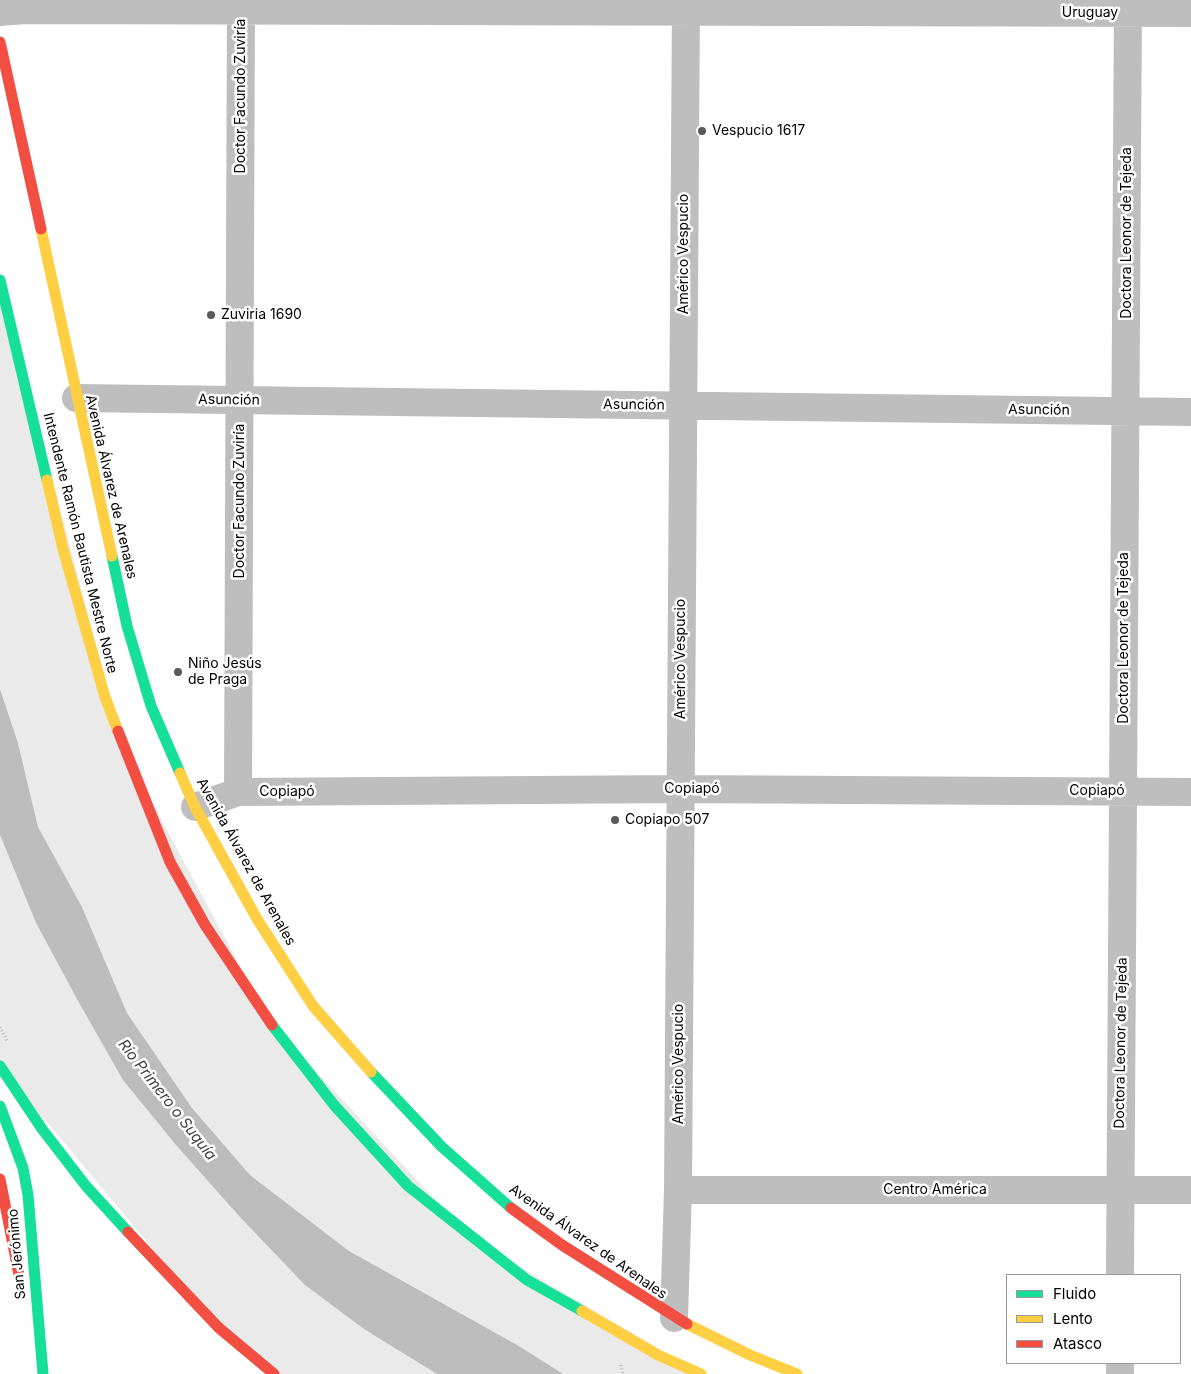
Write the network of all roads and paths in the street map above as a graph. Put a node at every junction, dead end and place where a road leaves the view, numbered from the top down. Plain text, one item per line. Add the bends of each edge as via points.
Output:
1 (686, 5) edge
2 (241, 6) edge
3 (1128, 6) edge
4 (0, 12) edge
5 (1191, 14) edge
6 (0, 42) edge
7 (0, 280) edge
8 (76, 398) junction
9 (240, 400) junction
10 (683, 406) junction
11 (1126, 411) junction
12 (1191, 412) edge
13 (680, 789) junction
14 (1123, 791) junction
15 (238, 792) junction
16 (1191, 792) edge
17 (195, 807) junction
18 (0, 1066) edge
19 (0, 1106) edge
20 (0, 1179) edge
21 (678, 1190) junction
22 (1119, 1190) junction
23 (1191, 1190) edge
24 (1120, 1274) edge
25 (20, 1283) dead end
26 (674, 1318) junction
27 (27, 1319) dead end
28 (658, 1355) junction
29 (654, 1368) dead end
30 (37, 1374) edge
31 (43, 1374) edge
32 (274, 1374) edge
33 (700, 1374) edge
34 (796, 1374) edge

1 - 2 street, Uruguay
1 - 3 street, Uruguay
1 - 10 street, Américo Vespucio
2 - 4 street, Uruguay
2 - 9 street, Doctor Facundo Zuviría
3 - 5 street, Uruguay
3 - 11 street, Doctora Leonor de Tejeda
6 - 8 main road, Avenida Álvarez de Arenales
7 - 28 main road, Intendente Ramón Bautista Mestre Norte via 63,550 105,697 170,862 205,925 270,1022 334,1105 408,1186 527,1280
8 - 9 street, Asunción
8 - 17 main road, Avenida Álvarez de Arenales via 127,626 151,706
9 - 10 street, Asunción
9 - 15 street, Doctor Facundo Zuviría
10 - 11 street, Asunción
10 - 13 street, Américo Vespucio
11 - 12 street, Asunción
11 - 14 street, Doctora Leonor de Tejeda
13 - 14 street, Copiapó
13 - 15 street, Copiapó
13 - 21 street, Américo Vespucio
14 - 16 street, Copiapó
14 - 22 street, Doctora Leonor de Tejeda
15 - 17 street, Copiapó
17 - 26 main road, Avenida Álvarez de Arenales via 257,919 313,1006 376,1080 442,1147 501,1200 562,1245
18 - 32 main road via 42,1129 92,1193 219,1328
19 - 31 main road, San Jerónimo via 16,1145 28,1195
20 - 25 main road, San Jerónimo
21 - 22 street, Centro América
21 - 26 street, Américo Vespucio
22 - 23 street, Centro América
22 - 24 street, Doctora Leonor de Tejeda
26 - 34 main road, Avenida Álvarez de Arenales via 750,1356
27 - 30 main road, San Jerónimo
28 - 29 main road
28 - 33 main road, Intendente Ramón Bautista Mestre Norte

